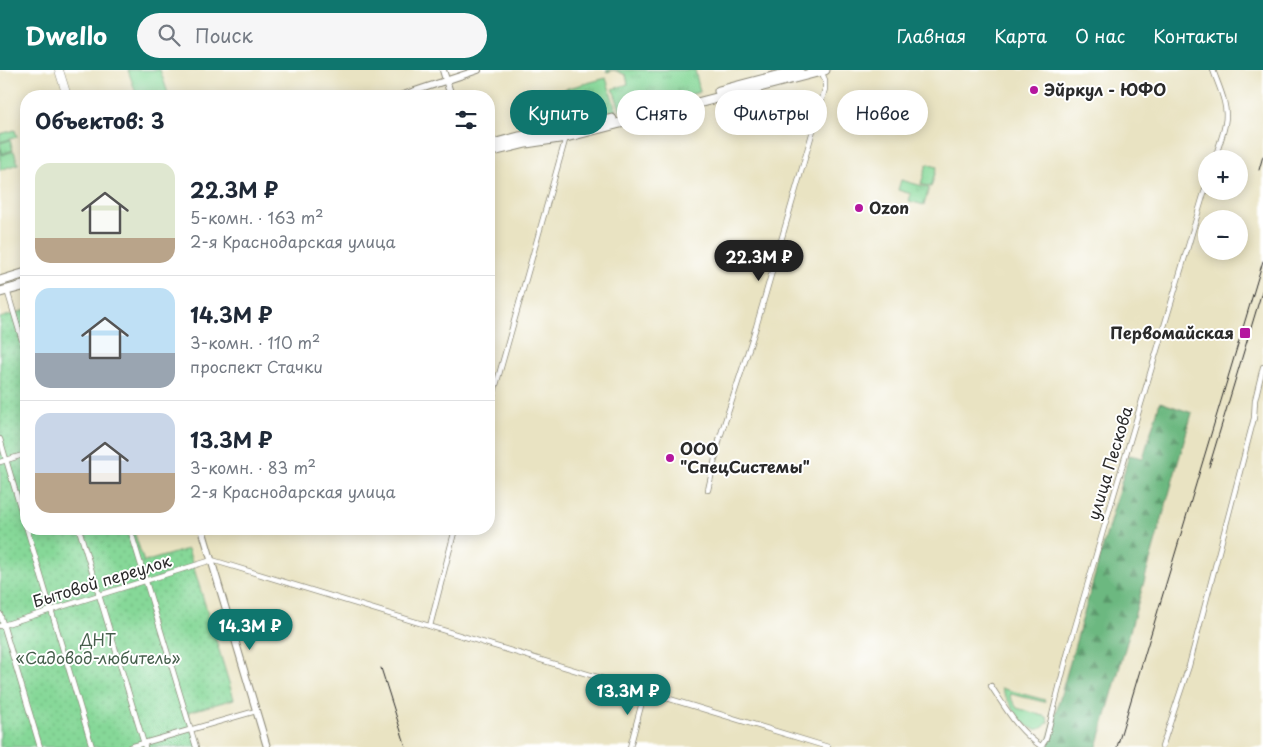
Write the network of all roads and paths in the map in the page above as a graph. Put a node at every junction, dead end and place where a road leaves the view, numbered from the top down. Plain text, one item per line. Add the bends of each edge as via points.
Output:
1 (59, 70) edge
2 (443, 70) edge
3 (478, 70) edge
4 (799, 70) edge
5 (822, 70) edge
6 (1213, 70) edge
7 (446, 80) junction
8 (65, 90) edge
9 (417, 90) edge
10 (449, 90) edge
11 (607, 123) edge
12 (607, 124) edge
13 (550, 135) edge
14 (561, 135) edge
15 (565, 135) edge
16 (495, 143) edge
17 (1218, 150) edge
18 (495, 151) edge
19 (1202, 200) edge
20 (20, 276) edge
21 (0, 281) edge
22 (20, 287) edge
23 (3, 291) edge
24 (20, 338) edge
25 (1263, 367) edge
26 (495, 388) edge
27 (1260, 388) edge
28 (0, 439) edge
29 (20, 456) edge
30 (6, 460) junction
31 (0, 462) edge
32 (708, 490) dead end
33 (20, 505) edge
34 (29, 535) edge
35 (80, 535) edge
36 (132, 535) edge
37 (204, 535) edge
38 (453, 535) edge
39 (212, 560) junction
40 (145, 581) junction
41 (98, 596) junction
42 (51, 610) junction
43 (0, 614) edge
44 (2, 625) edge
45 (430, 626) junction
46 (990, 686) dead end
47 (645, 691) junction
48 (256, 710) junction
49 (190, 730) junction
50 (144, 745) edge
51 (40, 747) edge
52 (92, 747) edge
53 (130, 747) edge
54 (196, 747) edge
55 (266, 747) edge
56 (630, 747) edge
57 (828, 747) edge
58 (1042, 747) edge
59 (1162, 747) edge

1 - 8 main road
2 - 7 street
3 - 7 street
4 - 11 highway
5 - 12 highway
5 - 32 street via 825,89 756,327 720,437
6 - 17 street via 1226,115
7 - 9 street
7 - 10 street
13 - 16 highway via 519,137
14 - 18 highway
15 - 26 street
19 - 58 street, улица Пескова via 1105,522
20 - 21 highway
22 - 23 highway
23 - 24 street
25 - 27 street
27 - 59 street via 1188,666
28 - 30 street
29 - 30 street
30 - 31 street
30 - 33 street
34 - 42 street
35 - 41 street
36 - 40 street
37 - 39 street
38 - 45 street
39 - 40 street, Бытовой переулок
39 - 45 street
39 - 48 street
40 - 41 street, Бытовой переулок
40 - 49 street
41 - 42 street, Бытовой переулок
41 - 50 street
42 - 44 street, Бытовой переулок
42 - 52 street
43 - 44 street
44 - 51 street
45 - 47 street
46 - 58 street via 1027,737
47 - 56 street
47 - 57 street
48 - 49 street
48 - 55 street
49 - 50 street
49 - 54 street
50 - 53 street

